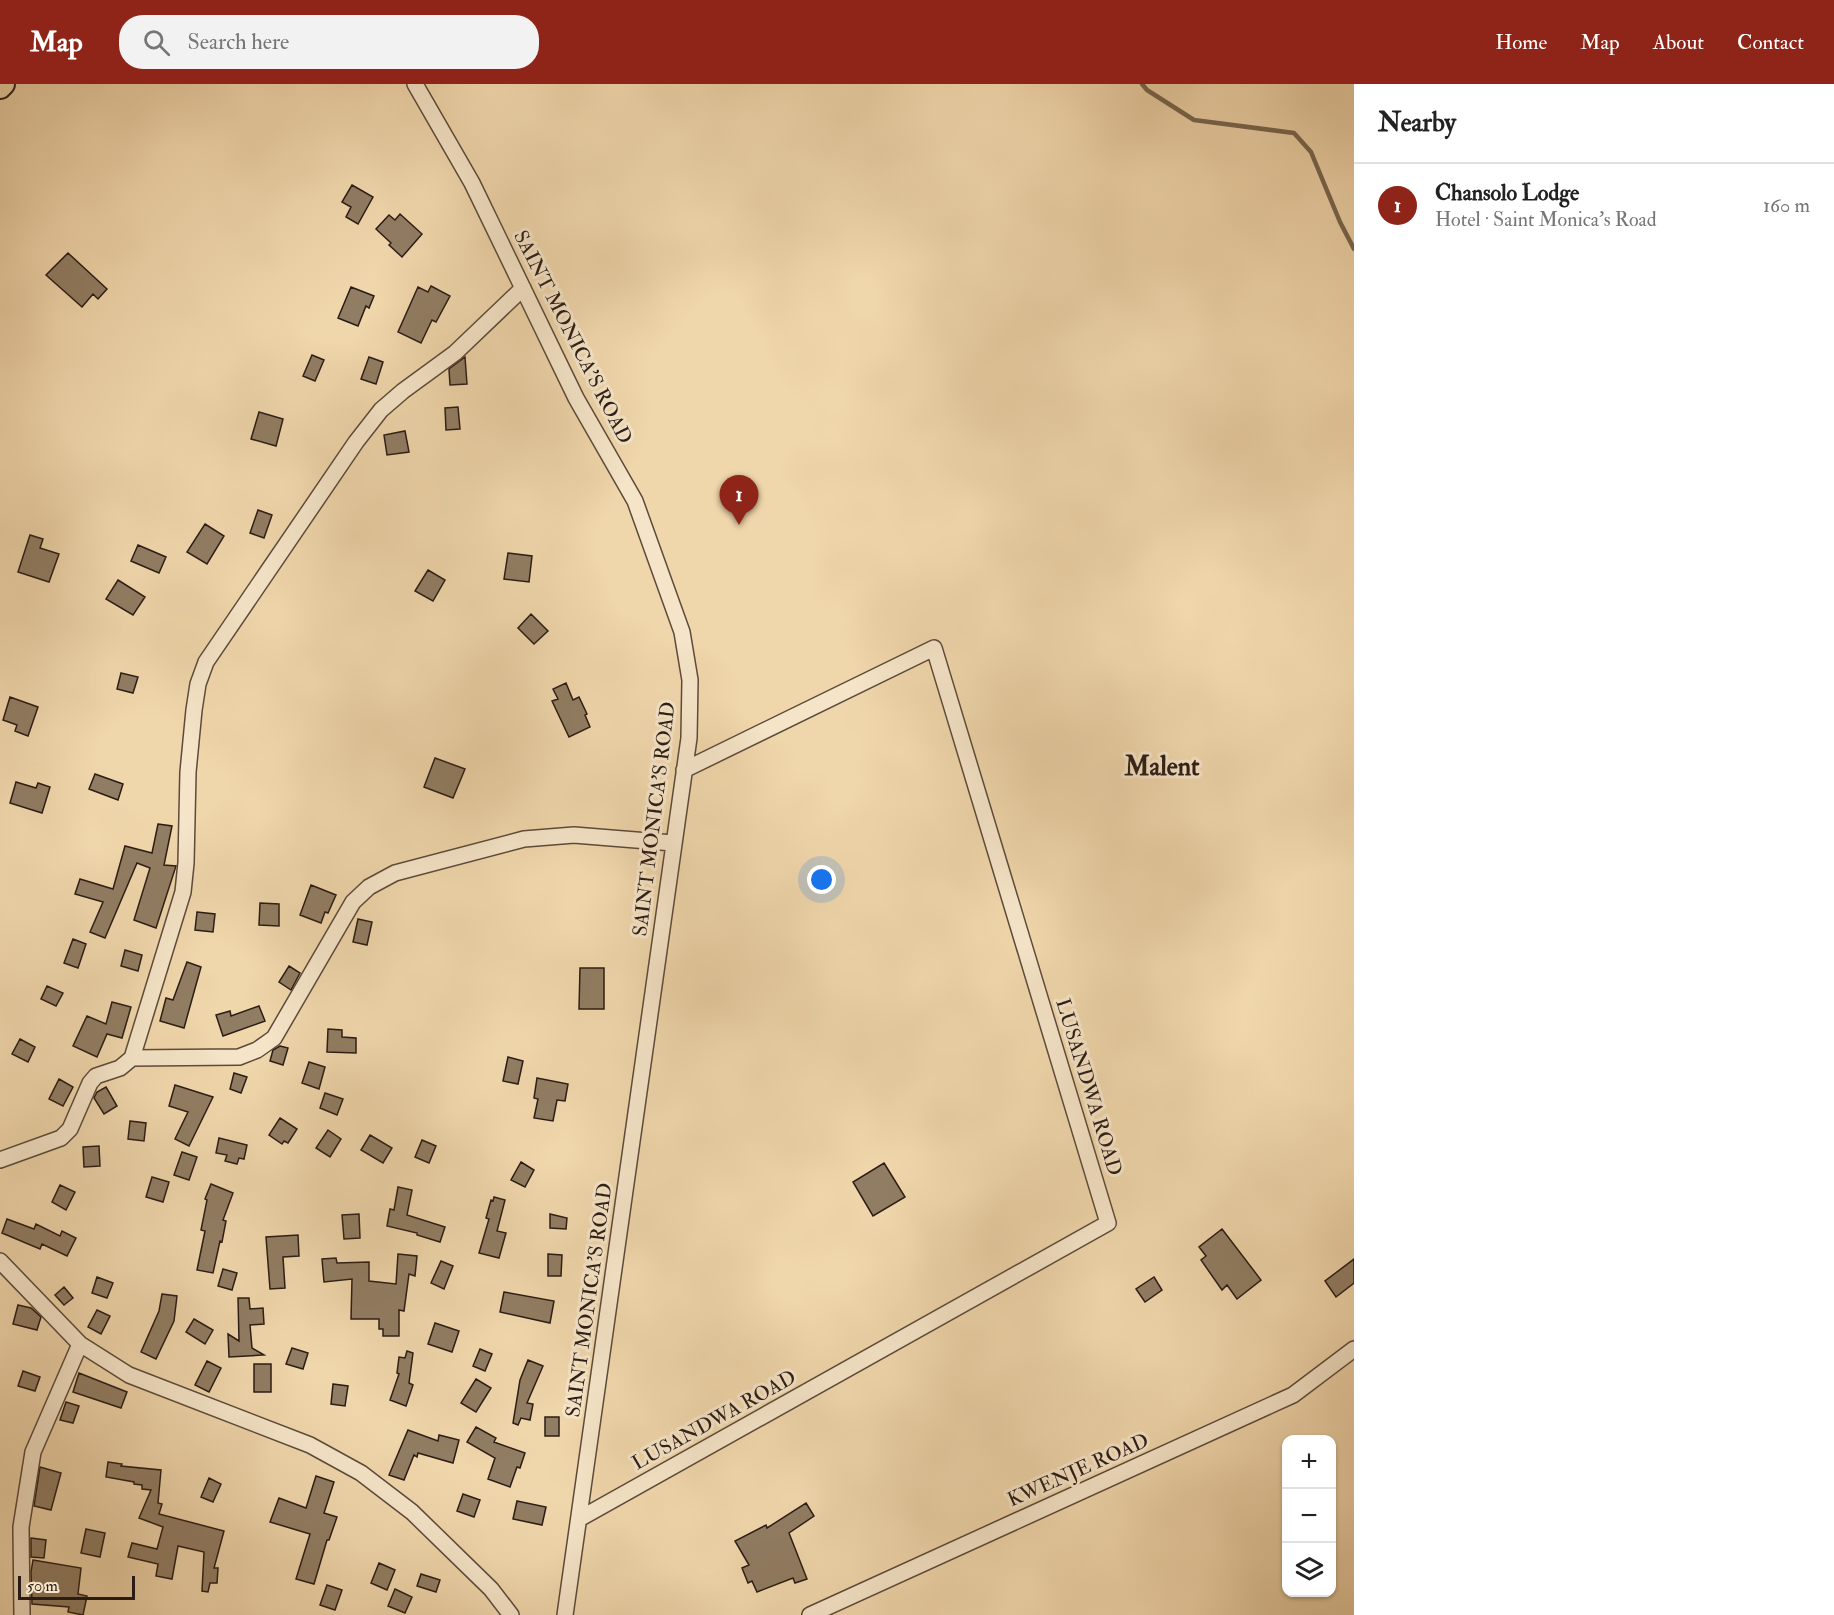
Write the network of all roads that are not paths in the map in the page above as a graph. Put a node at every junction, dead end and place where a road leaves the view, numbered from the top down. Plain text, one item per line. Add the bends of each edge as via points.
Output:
1 (3, 84) edge
2 (415, 84) edge
3 (0, 87) edge
4 (523, 288) junction
5 (684, 770) junction
6 (673, 843) junction
7 (132, 1058) junction
8 (0, 1160) edge
9 (0, 1261) edge
10 (80, 1344) junction
11 (1354, 1349) edge
12 (579, 1520) junction
13 (22, 1615) edge
14 (511, 1615) edge
15 (565, 1615) edge
16 (810, 1615) edge

1 - 3 highway
2 - 4 street, SAINT MONICA'S ROAD via 472,183
4 - 5 street, SAINT MONICA'S ROAD via 576,398 635,501 682,632 690,680
4 - 7 street via 455,353 381,410 206,662 194,710 183,892
5 - 6 street, SAINT MONICA'S ROAD
5 - 12 street, LUSANDWA ROAD via 934,648 1108,1223
6 - 7 street via 574,835 524,839 395,873 369,886 353,902 274,1038 257,1050 239,1057
6 - 12 street, SAINT MONICA'S ROAD
7 - 8 street via 120,1068 96,1076 70,1129 61,1138
9 - 10 street
10 - 13 street via 33,1452 21,1527
10 - 14 street via 129,1376 310,1445 361,1473 412,1512 491,1589
11 - 16 street, KWENJE ROAD via 1293,1395
12 - 15 street, SAINT MONICA'S ROAD

